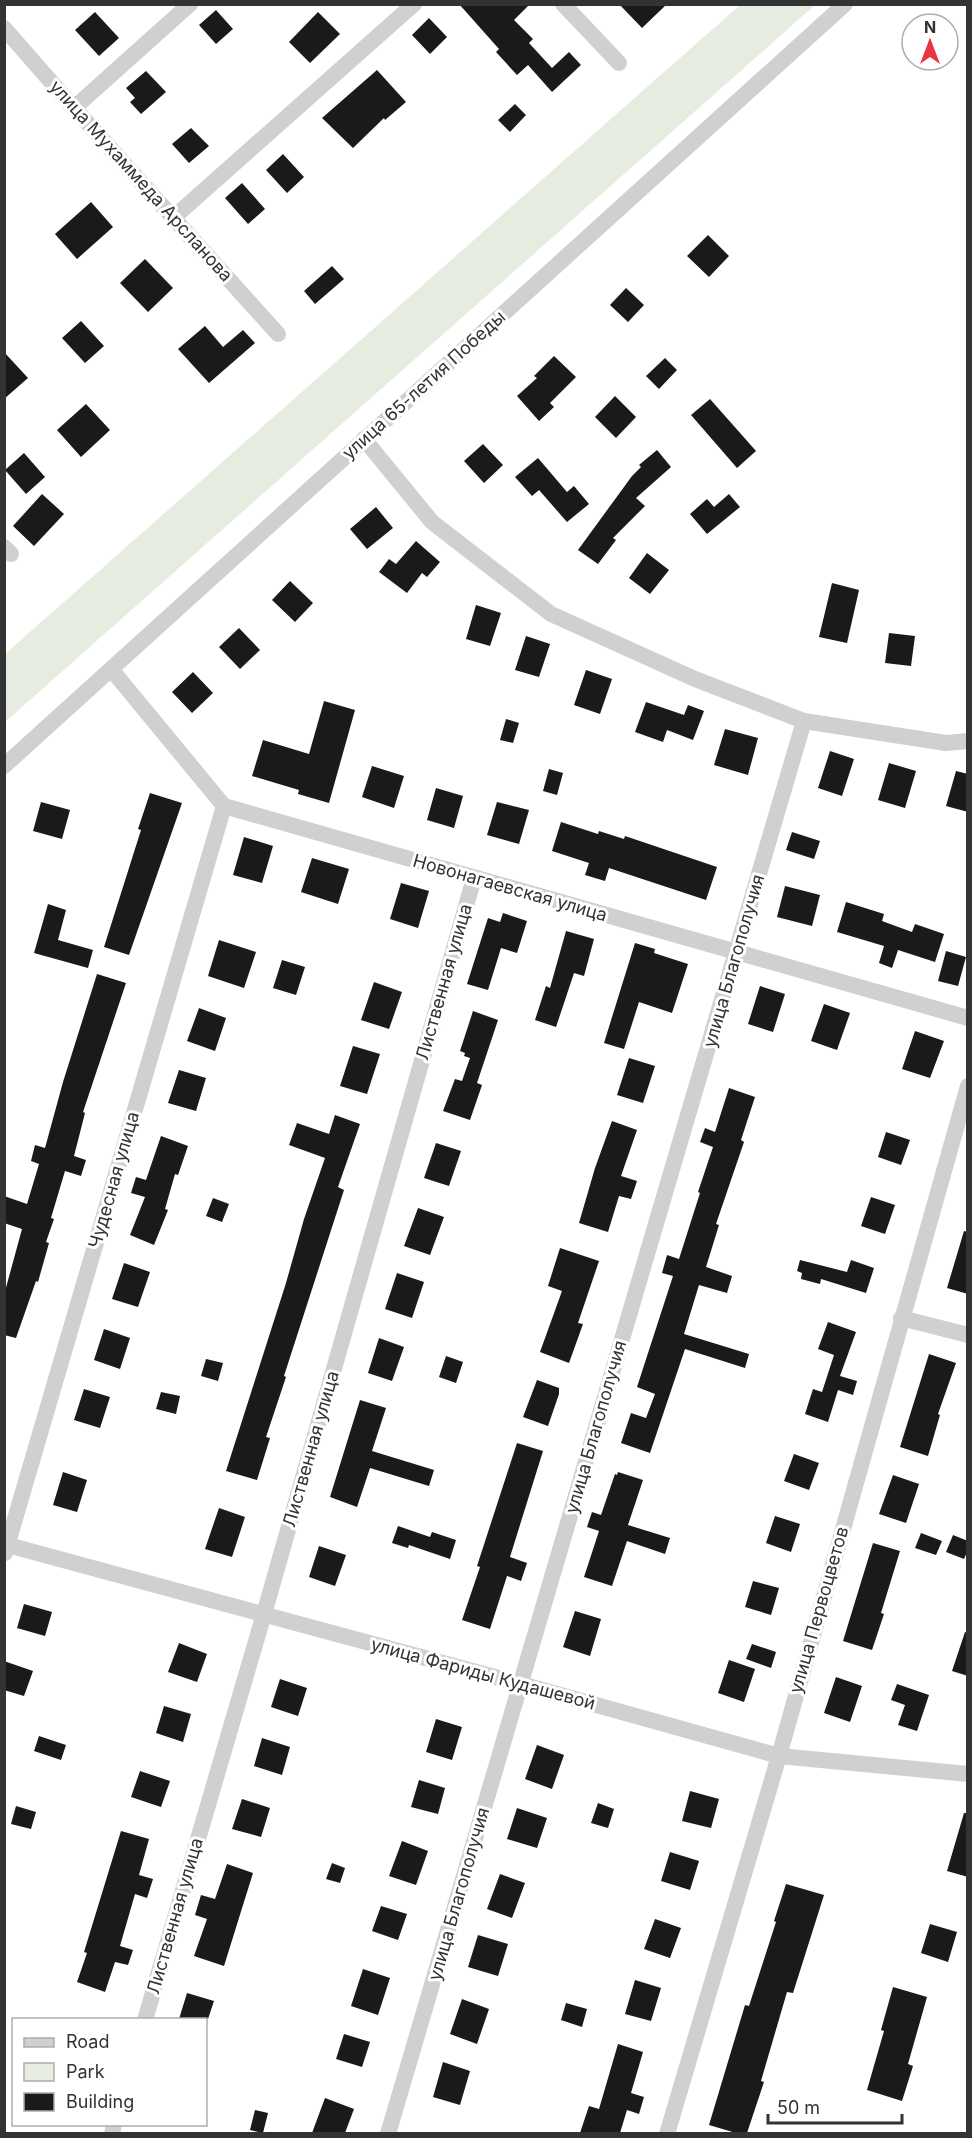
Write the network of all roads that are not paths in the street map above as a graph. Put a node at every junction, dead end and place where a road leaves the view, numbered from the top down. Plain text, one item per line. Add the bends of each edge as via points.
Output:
1 (190, 4) edge
2 (414, 4) edge
3 (563, 4) edge
4 (845, 4) edge
5 (4, 28) edge
6 (619, 63) dead end
7 (74, 108) junction
8 (173, 218) junction
9 (278, 334) dead end
10 (364, 439) junction
11 (111, 669) junction
12 (804, 721) junction
13 (968, 741) edge
14 (4, 766) edge
15 (224, 806) junction
16 (474, 878) junction
17 (736, 952) junction
18 (968, 1018) edge
19 (968, 1086) edge
20 (901, 1318) junction
21 (968, 1335) edge
22 (5, 1547) edge
23 (264, 1614) junction
24 (521, 1684) junction
25 (778, 1756) junction
26 (968, 1774) edge
27 (145, 2018) edge
28 (388, 2133) edge
29 (667, 2133) edge

1 - 7 street
2 - 8 street
3 - 6 street
4 - 10 street, улица 65-летия Победы
5 - 7 street, улица Мухаммеда Арсланова
7 - 8 street, улица Мухаммеда Арсланова
8 - 9 street, улица Мухаммеда Арсланова
10 - 11 street, улица 65-летия Победы
10 - 12 street via 432,522 551,614 695,679
11 - 14 street, улица 65-летия Победы
11 - 15 street
12 - 13 street via 946,743
12 - 17 street, улица Благополучия
15 - 16 street, Новонагаевская улица
15 - 22 street, Чудесная улица
16 - 17 street, Новонагаевская улица
16 - 23 street, Лиственная улица
17 - 18 street, Новонагаевская улица
17 - 24 street, улица Благополучия
19 - 20 street, улица Первоцветов
20 - 21 street
20 - 25 street, улица Первоцветов
22 - 23 street, улица Фариды Кудашевой
23 - 24 street, улица Фариды Кудашевой
23 - 27 street, Лиственная улица
24 - 25 street, улица Фариды Кудашевой
24 - 28 street, улица Благополучия
25 - 26 street, улица Фариды Кудашевой
25 - 29 street, улица Первоцветов

